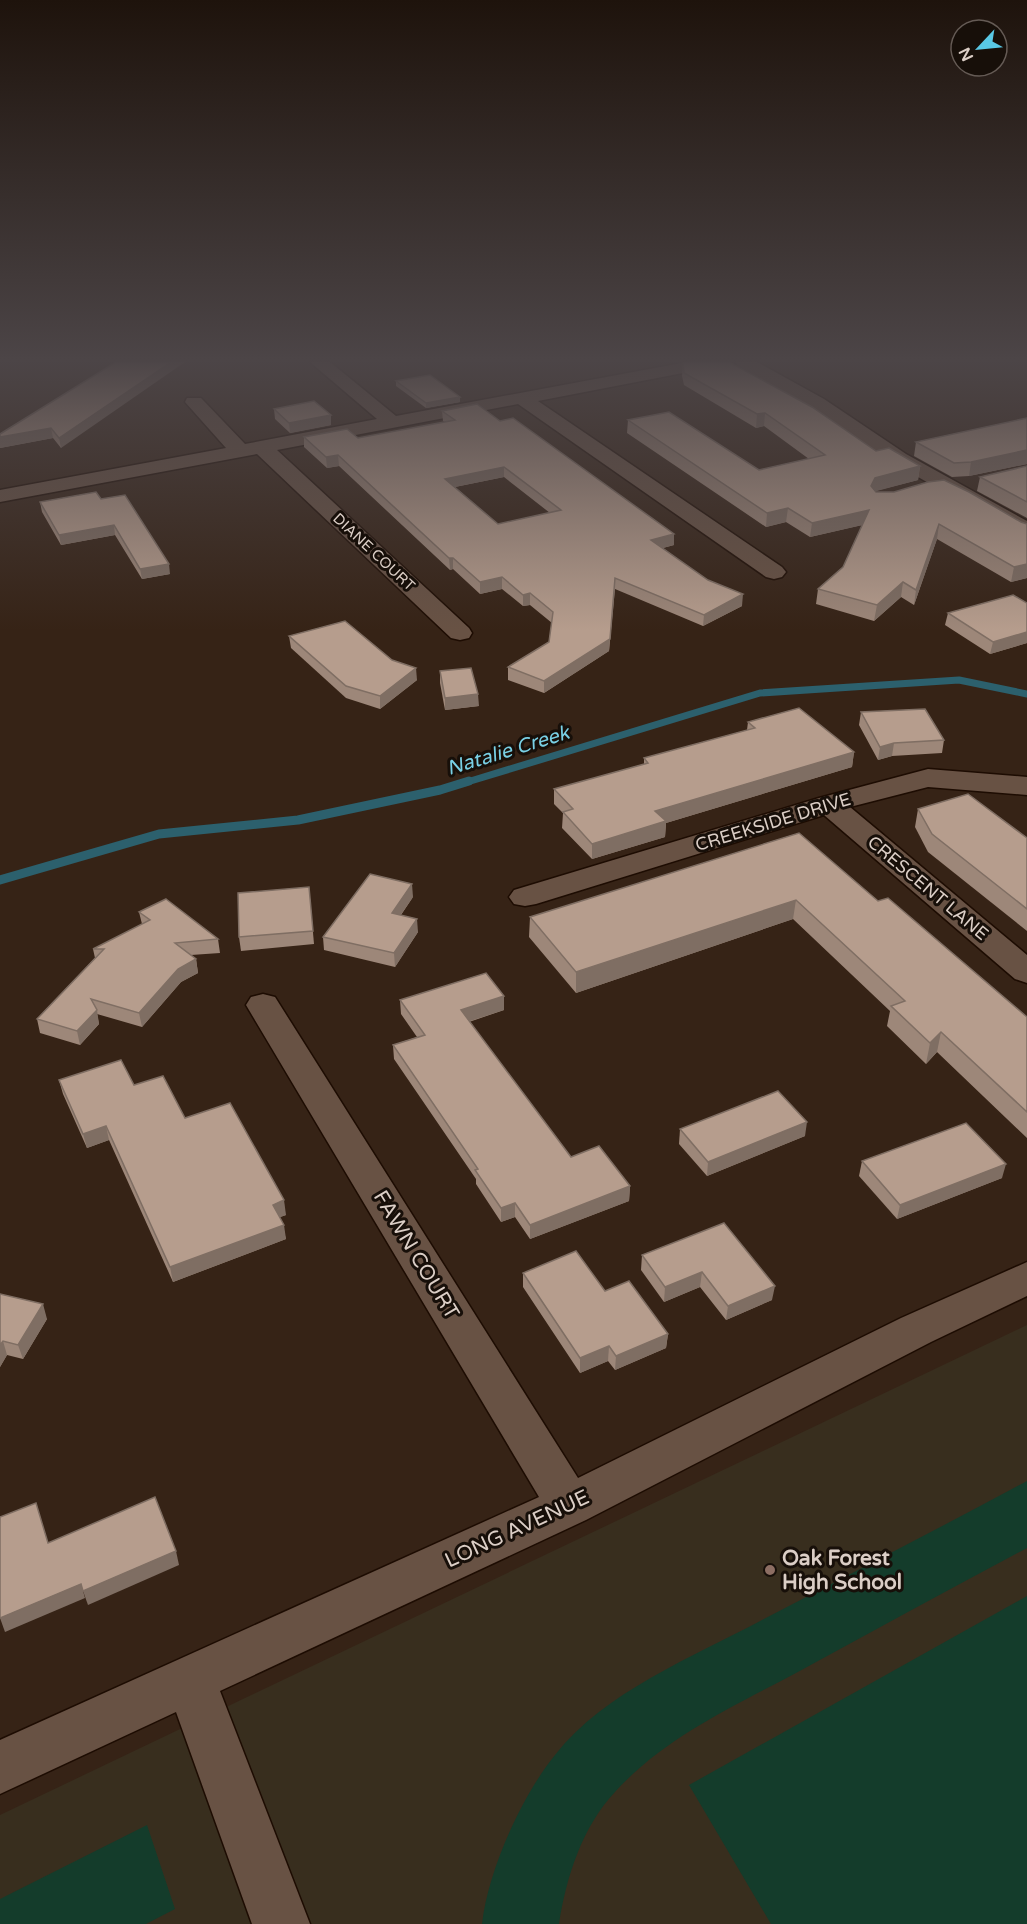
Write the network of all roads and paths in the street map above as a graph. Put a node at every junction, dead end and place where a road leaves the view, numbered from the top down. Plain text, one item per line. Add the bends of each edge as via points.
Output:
1 (236, 452) edge
2 (267, 452) edge
3 (599, 452) edge
4 (890, 452) edge
5 (981, 482) edge
6 (946, 485) junction
7 (914, 490) edge
8 (0, 496) edge
9 (1027, 530) edge
10 (774, 573) dead end
11 (460, 633) dead end
12 (1027, 786) edge
13 (829, 804) junction
14 (525, 897) dead end
15 (1027, 972) edge
16 (263, 1005) dead end
17 (1027, 1278) edge
18 (569, 1506) junction
19 (190, 1679) junction
20 (0, 1767) edge
21 (281, 1924) edge

1 - 8 street
2 - 11 street, DIANE COURT
3 - 10 street
4 - 6 street
5 - 6 street
6 - 7 street
6 - 9 street
12 - 13 street, CREEKSIDE DRIVE via 928,778
13 - 14 street, CREEKSIDE DRIVE
13 - 15 street, CRESCENT LANE
16 - 18 street, FAWN COURT
17 - 18 street, LONG AVENUE
18 - 19 street, LONG AVENUE
19 - 20 street, LONG AVENUE
19 - 21 street

